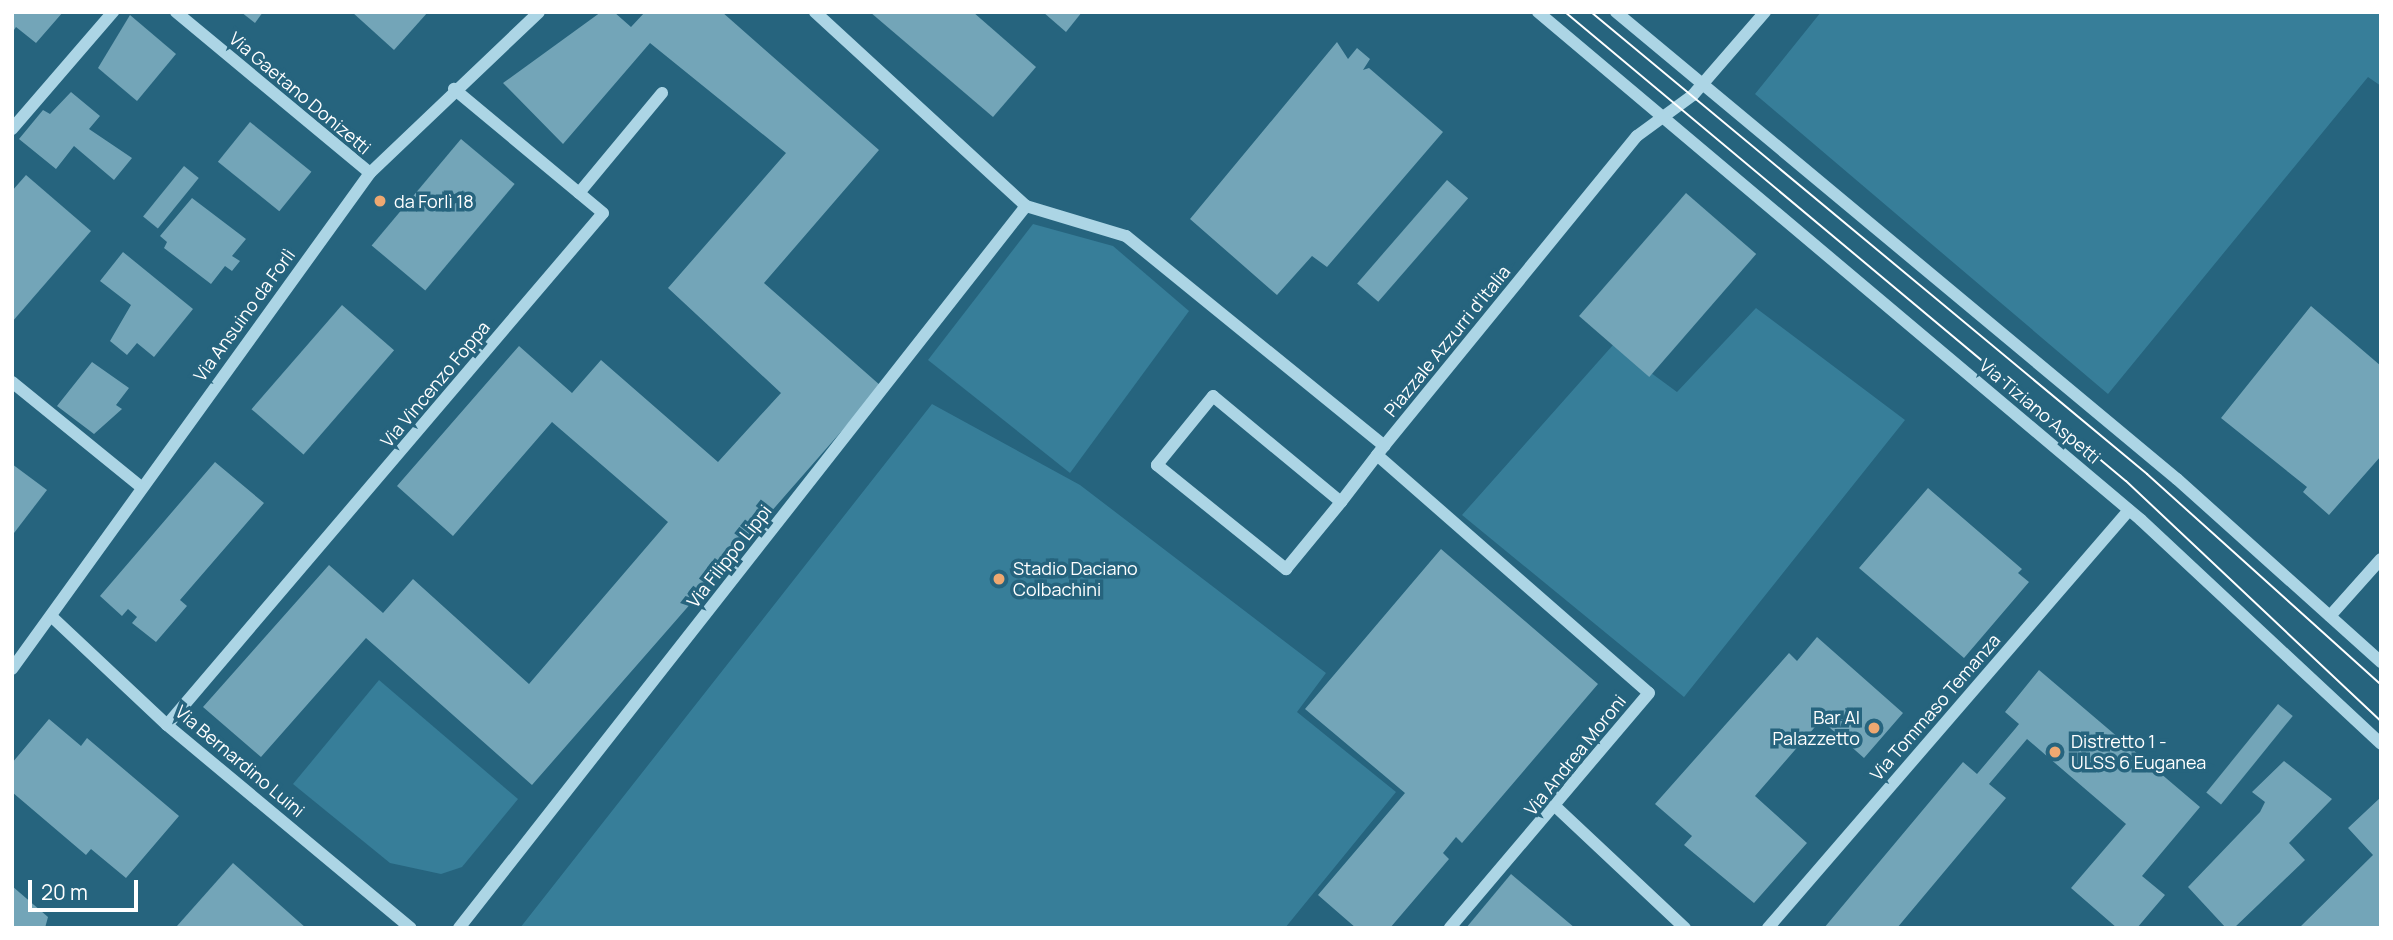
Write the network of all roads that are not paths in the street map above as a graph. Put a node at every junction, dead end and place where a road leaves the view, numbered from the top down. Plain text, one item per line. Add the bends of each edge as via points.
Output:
1 (113, 12) edge
2 (176, 12) edge
3 (539, 12) edge
4 (815, 12) edge
5 (1538, 12) edge
6 (1616, 12) edge
7 (1765, 12) edge
8 (1705, 83) junction
9 (454, 89) junction
10 (662, 93) dead end
11 (1666, 116) junction
12 (12, 129) edge
13 (370, 173) junction
14 (579, 193) junction
15 (1026, 205) junction
16 (12, 382) edge
17 (1381, 451) junction
18 (140, 486) junction
19 (1341, 502) junction
20 (2129, 510) junction
21 (2381, 559) edge
22 (51, 616) junction
23 (2330, 616) junction
24 (2381, 662) edge
25 (12, 669) edge
26 (167, 725) junction
27 (2381, 744) edge
28 (1556, 807) junction
29 (411, 928) edge
30 (459, 928) edge
31 (1450, 928) edge
32 (1685, 928) edge
33 (1768, 928) edge

1 - 12 street
2 - 13 street, Via Gaetano Donizetti
3 - 9 street, Via Ansuino da Forlì
4 - 15 street
5 - 11 street, Via Tiziano Aspetti
6 - 8 street, Via Tiziano Aspetti
7 - 8 street, Piazzale Azzurri d'Italia
8 - 11 street, Piazzale Azzurri d'Italia
8 - 23 street, Via Tiziano Aspetti via 2177,479
9 - 13 street, Via Ansuino da Forlì
9 - 14 street, Via Vincenzo Foppa
10 - 14 street
11 - 17 street, Piazzale Azzurri d'Italia via 1637,136
11 - 20 street, Via Tiziano Aspetti
13 - 18 street, Via Ansuino da Forlì
14 - 26 street, Via Vincenzo Foppa via 603,213
15 - 17 street via 1126,236
15 - 30 street, Via Filippo Lippi
16 - 18 street
17 - 19 street, Piazzale Azzurri d'Italia
17 - 28 street, Via Andrea Moroni via 1434,504 1649,693
18 - 22 street, Via Ansuino da Forlì
19 - 19 street, Piazzale Azzurri d'Italia via 1213,396 1157,464 1286,569
20 - 27 street, Via Tiziano Aspetti
20 - 33 street, Via Tommaso Temanza
21 - 23 street
22 - 25 street, Via Ansuino da Forlì
22 - 26 street, Via Bernardino Luini
23 - 24 street, Via Tiziano Aspetti
26 - 29 street, Via Bernardino Luini
28 - 31 street, Via Andrea Moroni
28 - 32 street

